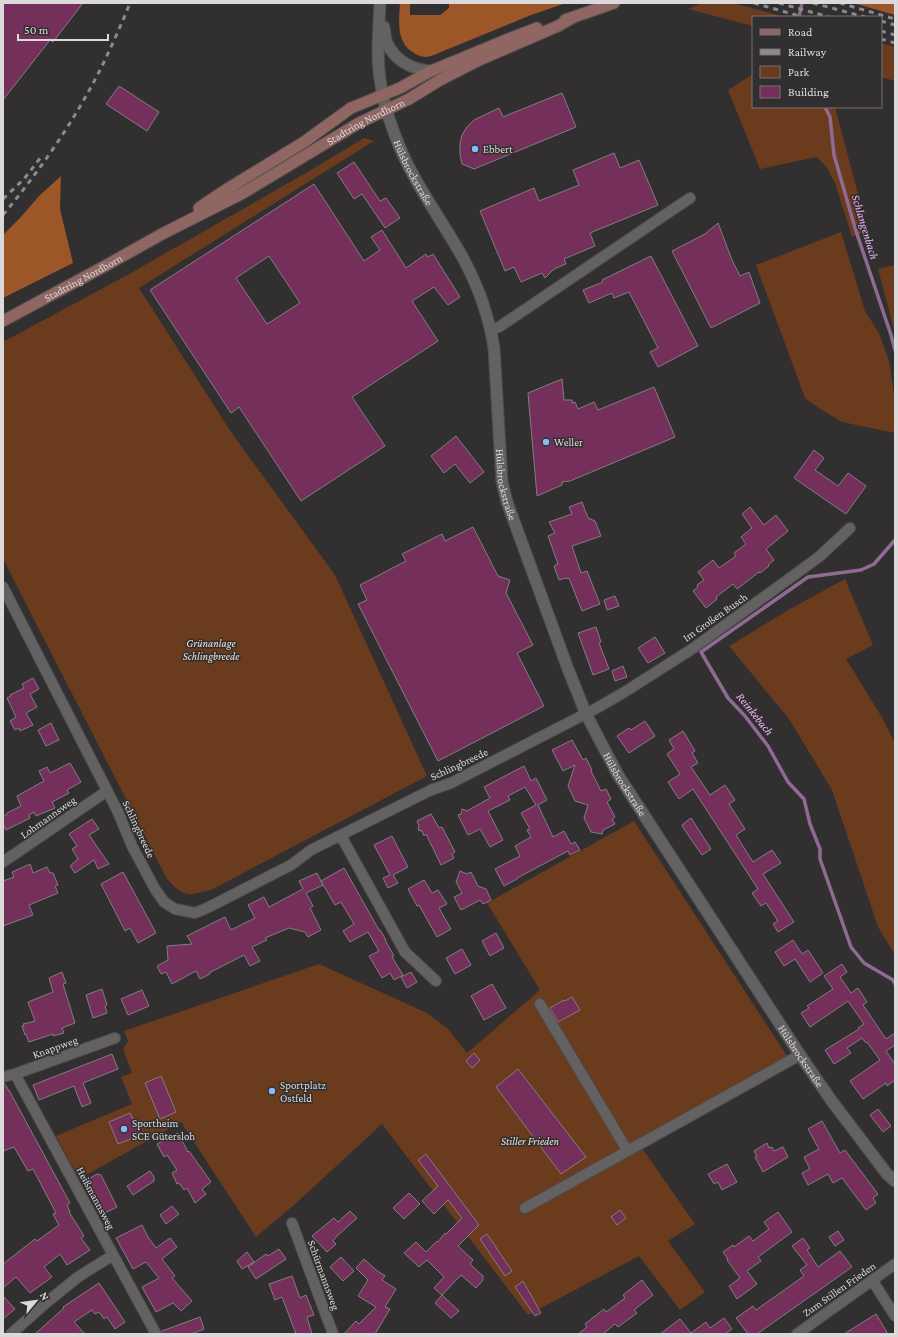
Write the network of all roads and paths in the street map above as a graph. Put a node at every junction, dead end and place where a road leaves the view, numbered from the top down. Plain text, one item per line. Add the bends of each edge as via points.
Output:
1 (380, 3) edge
2 (614, 3) edge
3 (572, 18) junction
4 (431, 72) junction
5 (383, 95) junction
6 (387, 110) junction
7 (690, 198) dead end
8 (162, 234) junction
9 (3, 321) edge
10 (491, 330) junction
11 (850, 528) dead end
12 (3, 587) edge
13 (586, 714) junction
14 (107, 791) junction
15 (341, 836) junction
16 (3, 862) edge
17 (436, 980) dead end
18 (540, 1004) dead end
19 (115, 1038) dead end
20 (800, 1055) junction
21 (15, 1074) junction
22 (3, 1077) edge
23 (627, 1150) junction
24 (895, 1181) edge
25 (525, 1208) dead end
26 (292, 1223) dead end
27 (113, 1255) junction
28 (895, 1264) edge
29 (872, 1280) junction
30 (895, 1316) edge
31 (11, 1334) edge
32 (156, 1334) edge
33 (334, 1334) edge
34 (797, 1334) edge

1 - 4 street via 387,42 391,49 401,62 420,71
1 - 5 street, Hülsbrockstraße via 378,54
2 - 3 main road, Stadtring Nordhorn
3 - 4 main road, Stadtring Nordhorn via 536,28
3 - 6 main road, Stadtring Nordhorn via 477,62
4 - 5 main road, Stadtring Nordhorn
5 - 6 street, Hülsbrockstraße
5 - 8 main road, Stadtring Nordhorn via 346,112
6 - 8 main road, Stadtring Nordhorn via 359,123 243,193
6 - 10 street, Hülsbrockstraße via 395,136 412,172 472,275
7 - 10 street
8 - 9 main road, Stadtring Nordhorn
10 - 13 street, Hülsbrockstraße via 502,482 554,633
11 - 13 street, Im Großen Busch via 798,573 692,649
12 - 14 street, Schlingbreede
13 - 15 street, Schlingbreede
13 - 20 street, Hülsbrockstraße via 618,775
14 - 15 street, Schlingbreede via 155,889 164,902 182,911 195,913 207,908
14 - 16 street, Lohmannsweg
15 - 17 street via 405,952
18 - 23 street
19 - 21 street, Knappweg
20 - 23 street
20 - 24 street, Hülsbrockstraße via 887,1174
21 - 22 street, Knappweg
21 - 27 street, Heißmannsweg
23 - 25 street
26 - 33 street, Schürmannsweg
27 - 31 street via 78,1277
27 - 32 street, Heißmannsweg
28 - 29 street, Zum Stillen Frieden
29 - 30 street
29 - 34 street, Zum Stillen Frieden

